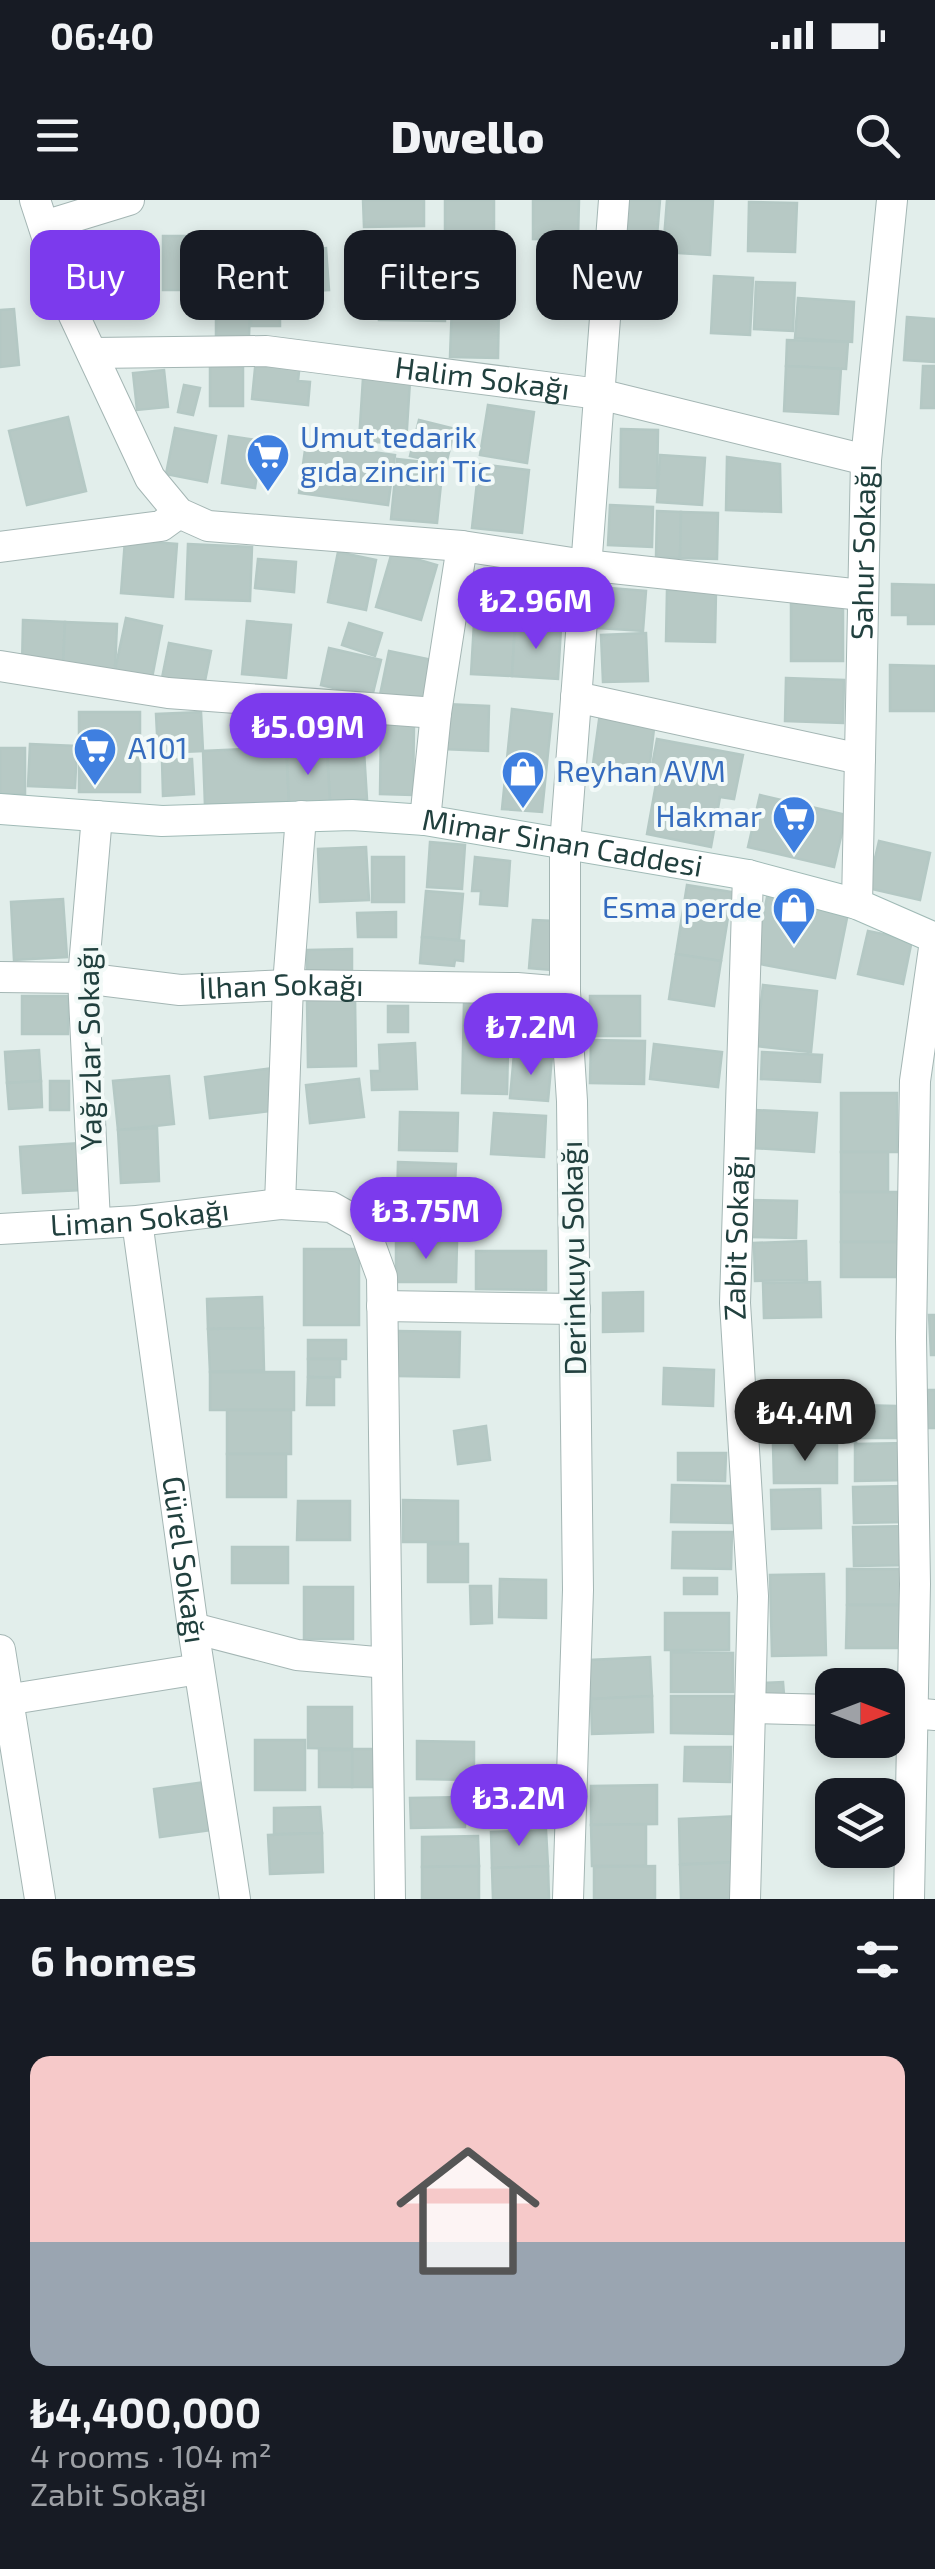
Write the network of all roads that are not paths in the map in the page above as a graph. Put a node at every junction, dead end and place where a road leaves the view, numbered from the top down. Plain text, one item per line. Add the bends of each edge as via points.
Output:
1 (129, 200) edge
2 (614, 200) edge
3 (892, 200) edge
4 (40, 213) edge
5 (92, 353) junction
6 (599, 394) junction
7 (866, 460) junction
8 (179, 513) junction
9 (462, 546) junction
10 (0, 547) edge
11 (586, 565) junction
12 (862, 595) junction
13 (0, 666) edge
14 (576, 697) junction
15 (436, 712) junction
16 (860, 759) junction
17 (0, 809) edge
18 (97, 816) junction
19 (301, 816) junction
20 (425, 820) junction
21 (564, 844) junction
22 (748, 876) junction
23 (858, 904) junction
24 (935, 939) edge
25 (0, 977) edge
26 (83, 978) junction
27 (288, 986) junction
28 (565, 992) junction
29 (280, 1204) junction
30 (95, 1221) junction
31 (137, 1221) junction
32 (0, 1229) edge
33 (382, 1306) junction
34 (575, 1309) junction
35 (193, 1628) junction
36 (0, 1650) edge
37 (387, 1663) junction
38 (199, 1669) junction
39 (4, 1701) edge
40 (750, 1708) junction
41 (815, 1710) edge
42 (912, 1712) edge
43 (40, 1899) edge
44 (235, 1899) edge
45 (390, 1899) edge
46 (568, 1899) edge
47 (745, 1899) edge
48 (909, 1899) edge

1 - 4 street
2 - 6 street, Derinkuyu Sokağı
3 - 7 street, Sahur Sokağı
4 - 5 street
5 - 6 street, Halim Sokağı via 266,351
5 - 8 street via 150,478
6 - 7 street, Halim Sokağı
6 - 11 street, Derinkuyu Sokağı
7 - 12 street, Sahur Sokağı
8 - 9 street via 208,526
8 - 10 street via 161,526
9 - 11 street
9 - 15 street
11 - 12 street
11 - 14 street, Derinkuyu Sokağı
12 - 16 street, Sahur Sokağı
13 - 15 street via 168,693
14 - 16 street
14 - 21 street, Derinkuyu Sokağı
15 - 20 street
16 - 23 street, Sahur Sokağı
17 - 18 street, Mimar Sinan Caddesi
18 - 19 street, Mimar Sinan Caddesi
18 - 26 street, Yağızlar Sokağı
19 - 20 street, Mimar Sinan Caddesi
19 - 27 street
20 - 21 street, Mimar Sinan Caddesi
21 - 22 street, Mimar Sinan Caddesi
21 - 28 street, Derinkuyu Sokağı
22 - 23 street, Mimar Sinan Caddesi
22 - 40 street, Zabit Sokağı via 735,1303 752,1596
23 - 24 street, Mimar Sinan Caddesi
24 - 42 street via 915,1082
25 - 26 street, İlhan Sokağı
26 - 27 street, İlhan Sokağı via 180,990
26 - 30 street, Yağızlar Sokağı
27 - 28 street, İlhan Sokağı
27 - 29 street
28 - 34 street, Derinkuyu Sokağı
29 - 31 street, Liman Sokağı
29 - 33 street, Liman Sokağı via 331,1207 363,1224 382,1277
30 - 31 street, Liman Sokağı
30 - 32 street, Liman Sokağı
31 - 35 street, Gürel Sokağı
33 - 34 street
33 - 37 street, Liman Sokağı
34 - 46 street, Derinkuyu Sokağı via 578,1590
35 - 37 street via 297,1655
35 - 38 street, Gürel Sokağı
36 - 39 street
37 - 45 street, Liman Sokağı
38 - 39 street
38 - 44 street, Gürel Sokağı
39 - 43 street
40 - 41 street
40 - 47 street, Zabit Sokağı
42 - 48 street

